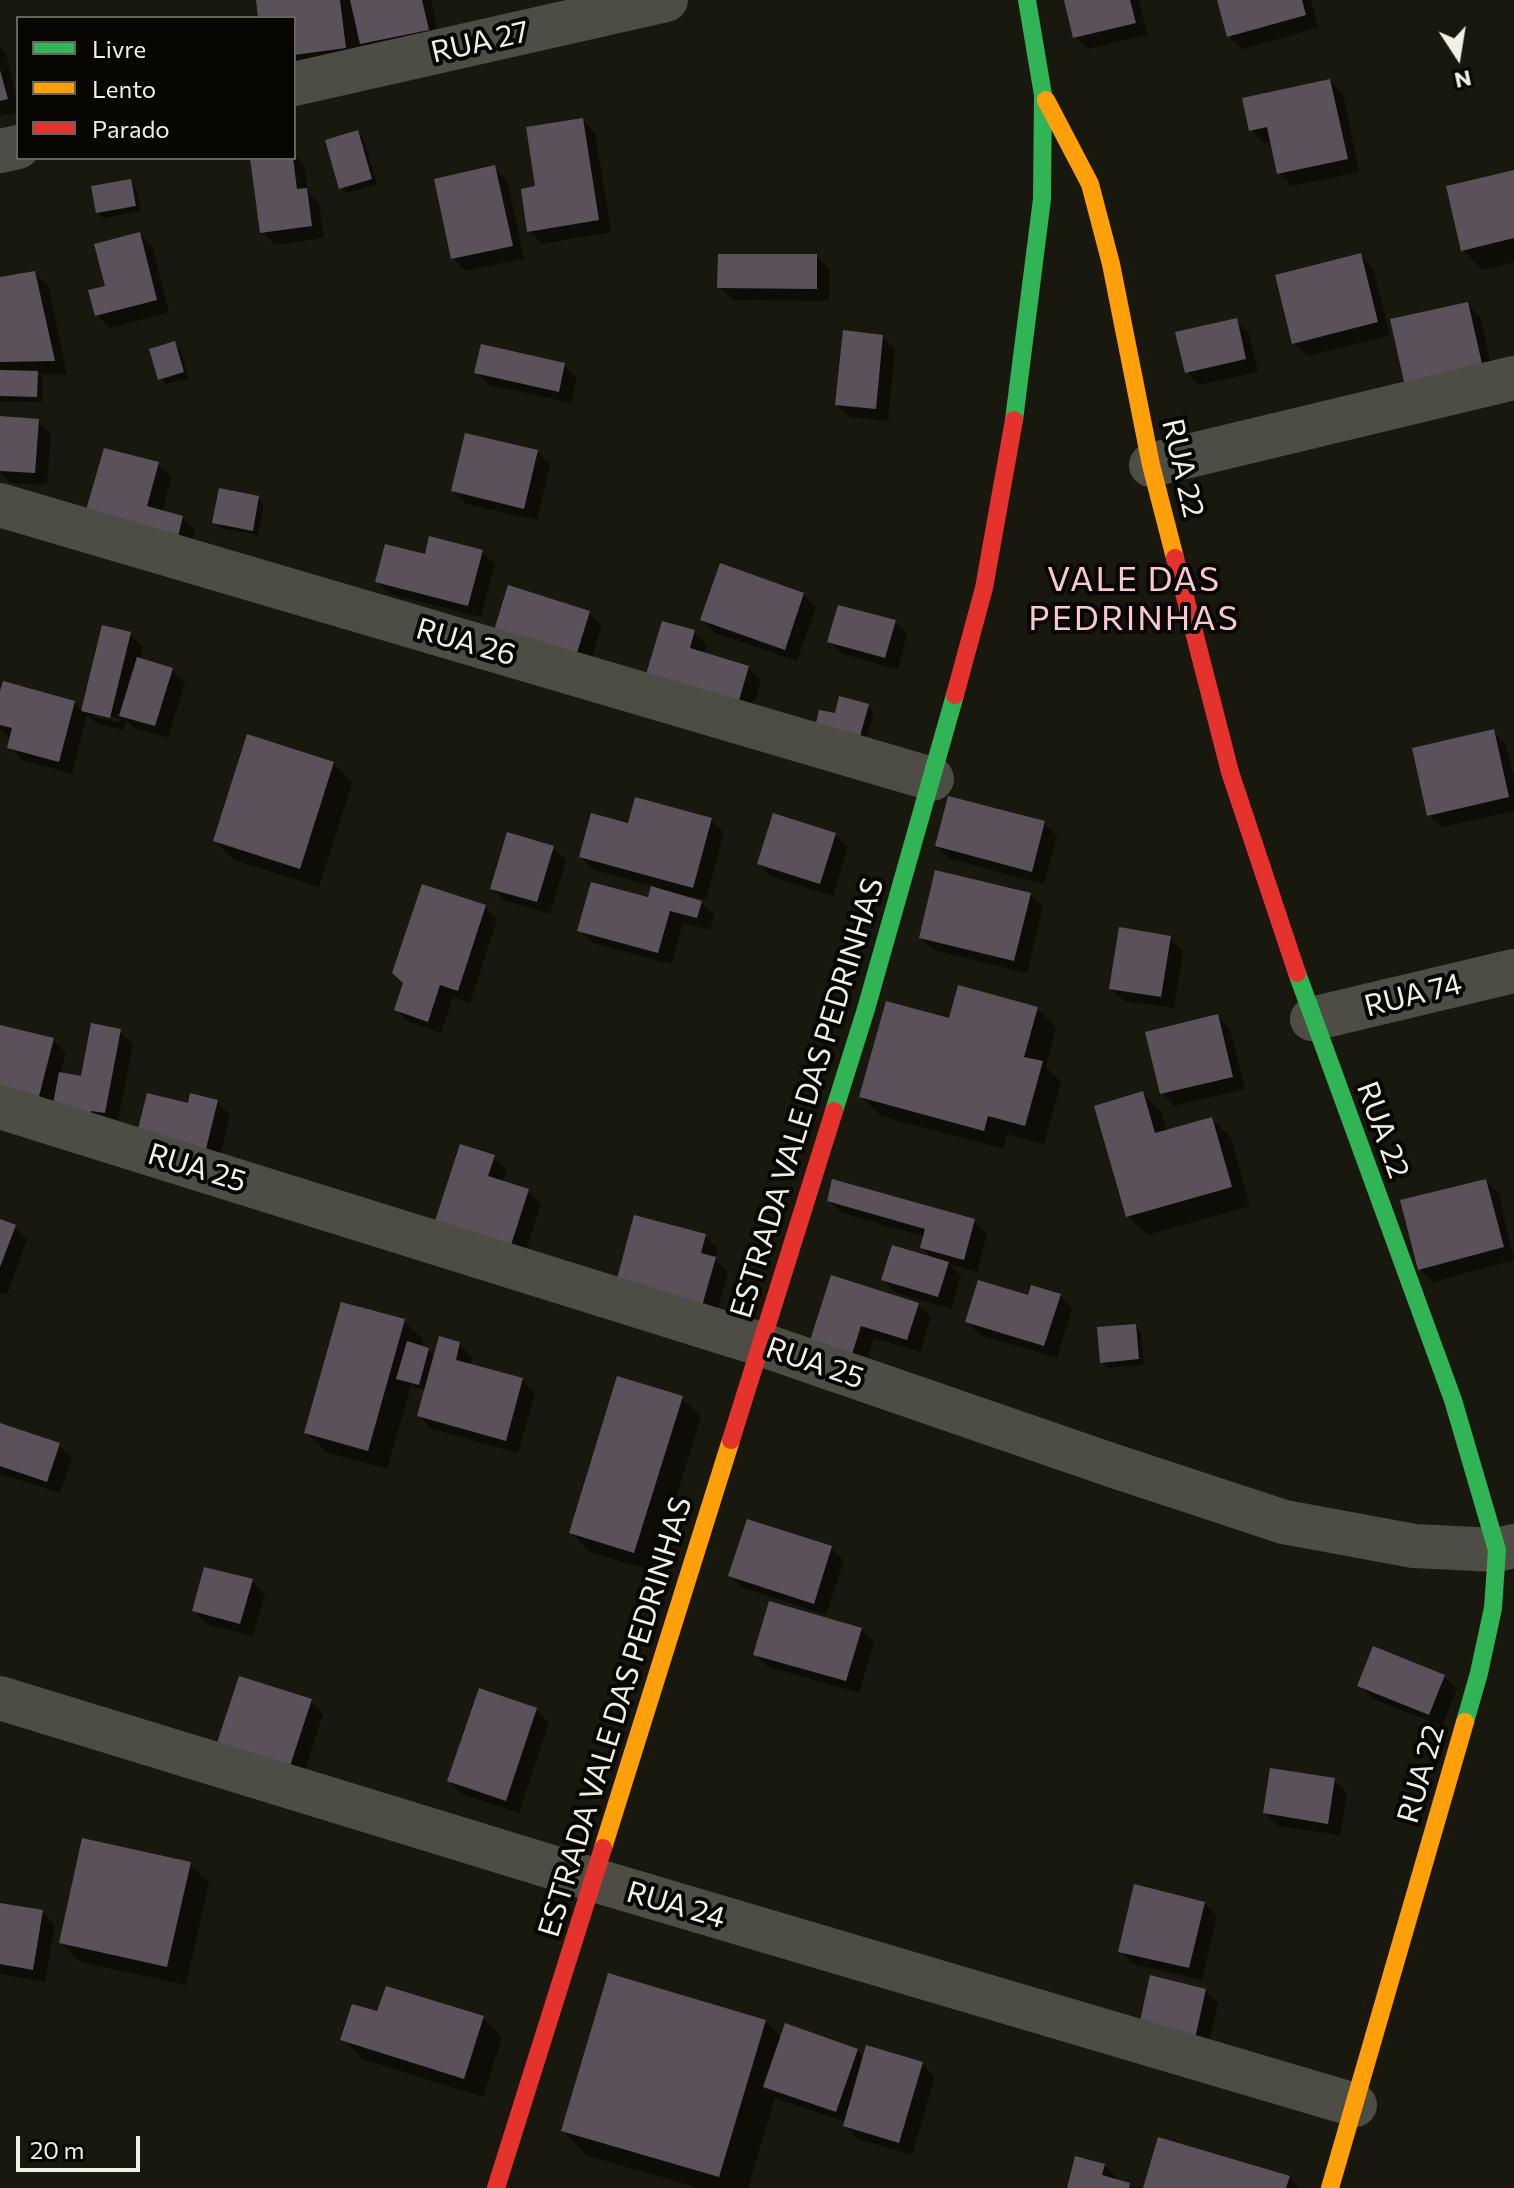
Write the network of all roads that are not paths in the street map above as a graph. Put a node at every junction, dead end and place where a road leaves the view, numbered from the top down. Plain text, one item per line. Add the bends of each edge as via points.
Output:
1 (666, 0) edge
2 (1027, 0) edge
3 (296, 84) edge
4 (1043, 95) junction
5 (1514, 378) edge
6 (1151, 465) junction
7 (0, 505) edge
8 (932, 779) junction
9 (1514, 971) edge
10 (1312, 1019) junction
11 (0, 1107) edge
12 (760, 1344) junction
13 (1506, 1548) edge
14 (0, 1698) edge
15 (594, 1880) junction
16 (1355, 2105) junction
17 (496, 2188) edge
18 (1330, 2188) edge

1 - 3 street, RUA 27
2 - 4 main road, ESTRADA VALE DAS PEDRINHAS
4 - 6 main road, RUA 22 via 1090,184
4 - 8 main road, ESTRADA VALE DAS PEDRINHAS via 1042,199 1019,395 984,588
5 - 6 street
6 - 10 main road, RUA 22 via 1230,772
7 - 8 street, RUA 26
8 - 12 main road, ESTRADA VALE DAS PEDRINHAS
9 - 10 street, RUA 74
10 - 13 main road, RUA 22
11 - 12 street, RUA 25
12 - 13 street, RUA 25 via 1284,1522 1414,1546
12 - 15 main road, ESTRADA VALE DAS PEDRINHAS
13 - 16 main road, RUA 22 via 1479,1673
14 - 15 street, RUA 24
15 - 16 street, RUA 24
15 - 17 main road, ESTRADA VALE DAS PEDRINHAS
16 - 18 main road, RUA 22

